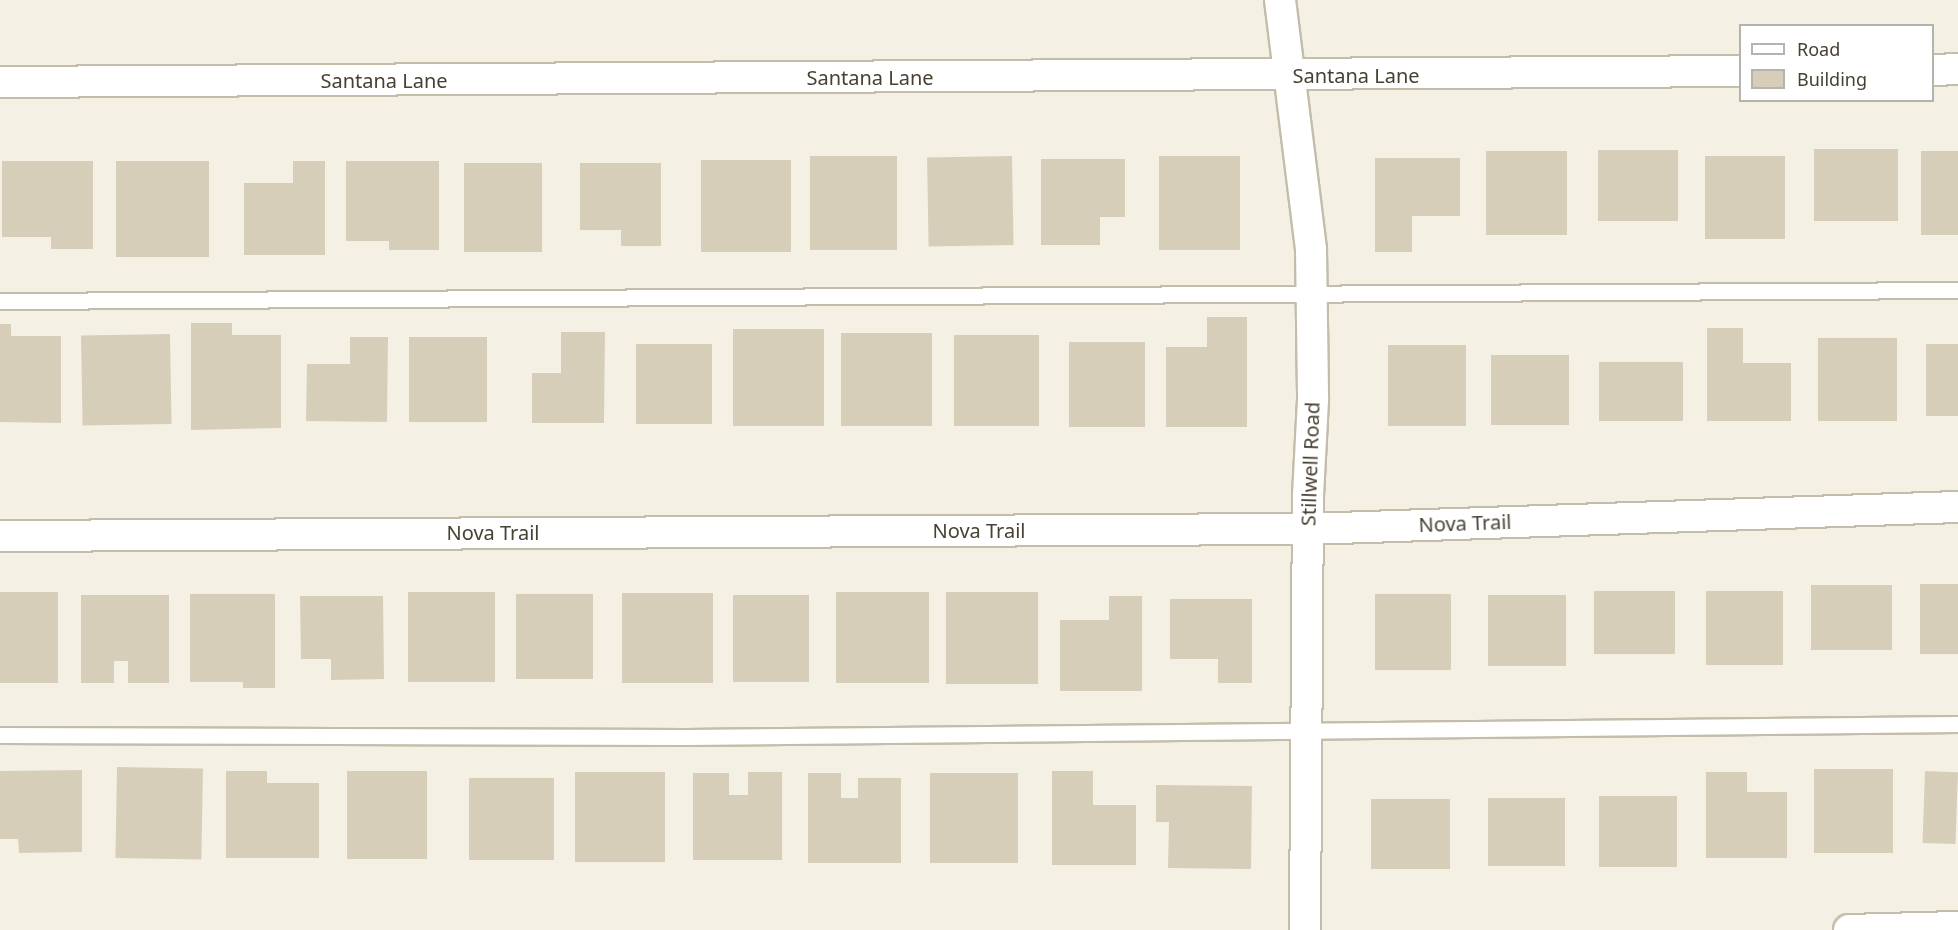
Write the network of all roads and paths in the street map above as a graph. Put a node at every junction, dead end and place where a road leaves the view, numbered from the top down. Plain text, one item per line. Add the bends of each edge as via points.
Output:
1 (1281, 0) edge
2 (1958, 69) edge
3 (1934, 70) edge
4 (1739, 71) edge
5 (1292, 75) junction
6 (0, 82) edge
7 (1958, 290) edge
8 (1311, 296) junction
9 (0, 301) edge
10 (1958, 507) edge
11 (1308, 529) junction
12 (0, 536) edge
13 (1958, 724) edge
14 (1306, 732) junction
15 (0, 735) edge
16 (1958, 927) edge
17 (1305, 930) edge
18 (1849, 930) edge

1 - 5 street, Stillwell Road via 1284,42
2 - 3 street
4 - 5 street, Santana Lane
5 - 6 street, Santana Lane
5 - 8 street, Stillwell Road via 1311,250
7 - 8 lane
8 - 9 lane
8 - 11 street, Stillwell Road via 1313,400
10 - 11 street, Nova Trail
11 - 12 street, Nova Trail
11 - 14 street, Stillwell Road
13 - 14 lane
14 - 15 lane via 698,737
14 - 17 street, Stillwell Road
16 - 18 street

